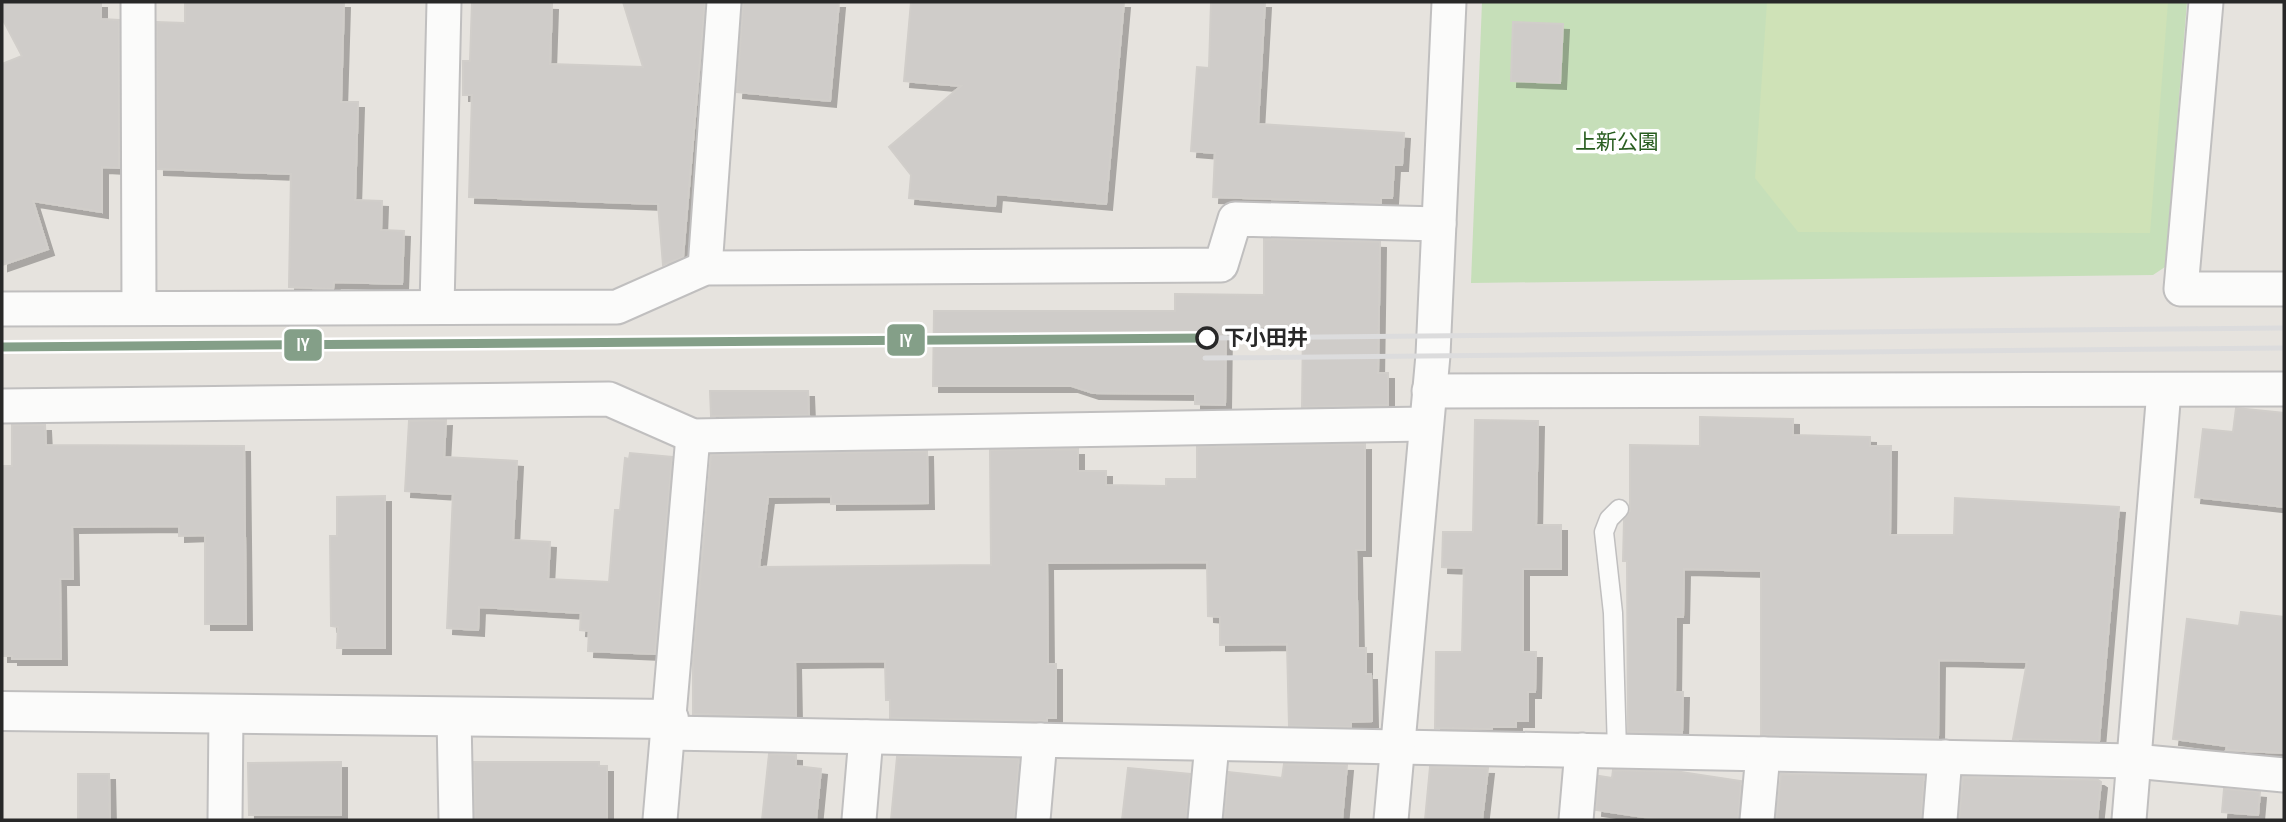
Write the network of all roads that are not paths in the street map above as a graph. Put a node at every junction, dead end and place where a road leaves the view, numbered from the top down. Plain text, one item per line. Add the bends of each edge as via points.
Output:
1 (138, 2) edge
2 (444, 2) edge
3 (724, 2) edge
4 (1449, 2) edge
5 (2206, 2) edge
6 (1439, 224) junction
7 (705, 268) junction
8 (2284, 289) edge
9 (437, 307) junction
10 (139, 308) junction
11 (2, 309) edge
12 (2284, 388) edge
13 (2164, 390) junction
14 (1429, 391) junction
15 (2, 406) edge
16 (1426, 424) junction
17 (693, 436) junction
18 (1619, 509) dead end
19 (2, 711) edge
20 (226, 714) junction
21 (454, 716) junction
22 (669, 726) junction
23 (866, 737) junction
24 (1040, 740) junction
25 (1212, 744) junction
26 (1397, 747) junction
27 (1582, 750) junction
28 (1617, 751) junction
29 (1763, 754) junction
30 (1945, 757) junction
31 (2134, 761) junction
32 (2284, 775) edge
33 (225, 820) edge
34 (456, 820) edge
35 (660, 820) edge
36 (859, 820) edge
37 (1033, 820) edge
38 (1205, 820) edge
39 (1391, 820) edge
40 (1576, 820) edge
41 (1757, 820) edge
42 (1940, 820) edge
43 (2129, 820) edge

1 - 10 street
2 - 9 street
3 - 7 street
4 - 6 street
5 - 8 street via 2181,289
6 - 7 street via 1235,219 1221,265
6 - 14 street
7 - 9 street via 617,307
9 - 10 street
10 - 11 street
12 - 13 street
13 - 14 street
13 - 31 street
14 - 16 street
15 - 17 street via 608,399
16 - 17 street
16 - 26 street
17 - 22 street
18 - 28 lane via 1604,532 1613,614
19 - 20 street
20 - 21 street
20 - 33 street
21 - 22 street
21 - 34 street
22 - 23 street
22 - 35 street
23 - 24 street
23 - 36 street
24 - 25 street
24 - 37 street
25 - 26 street
25 - 38 street
26 - 27 street
26 - 39 street
27 - 28 street
27 - 40 street
28 - 29 street
29 - 30 street
29 - 41 street
30 - 31 street
30 - 42 street
31 - 32 street
31 - 43 street

